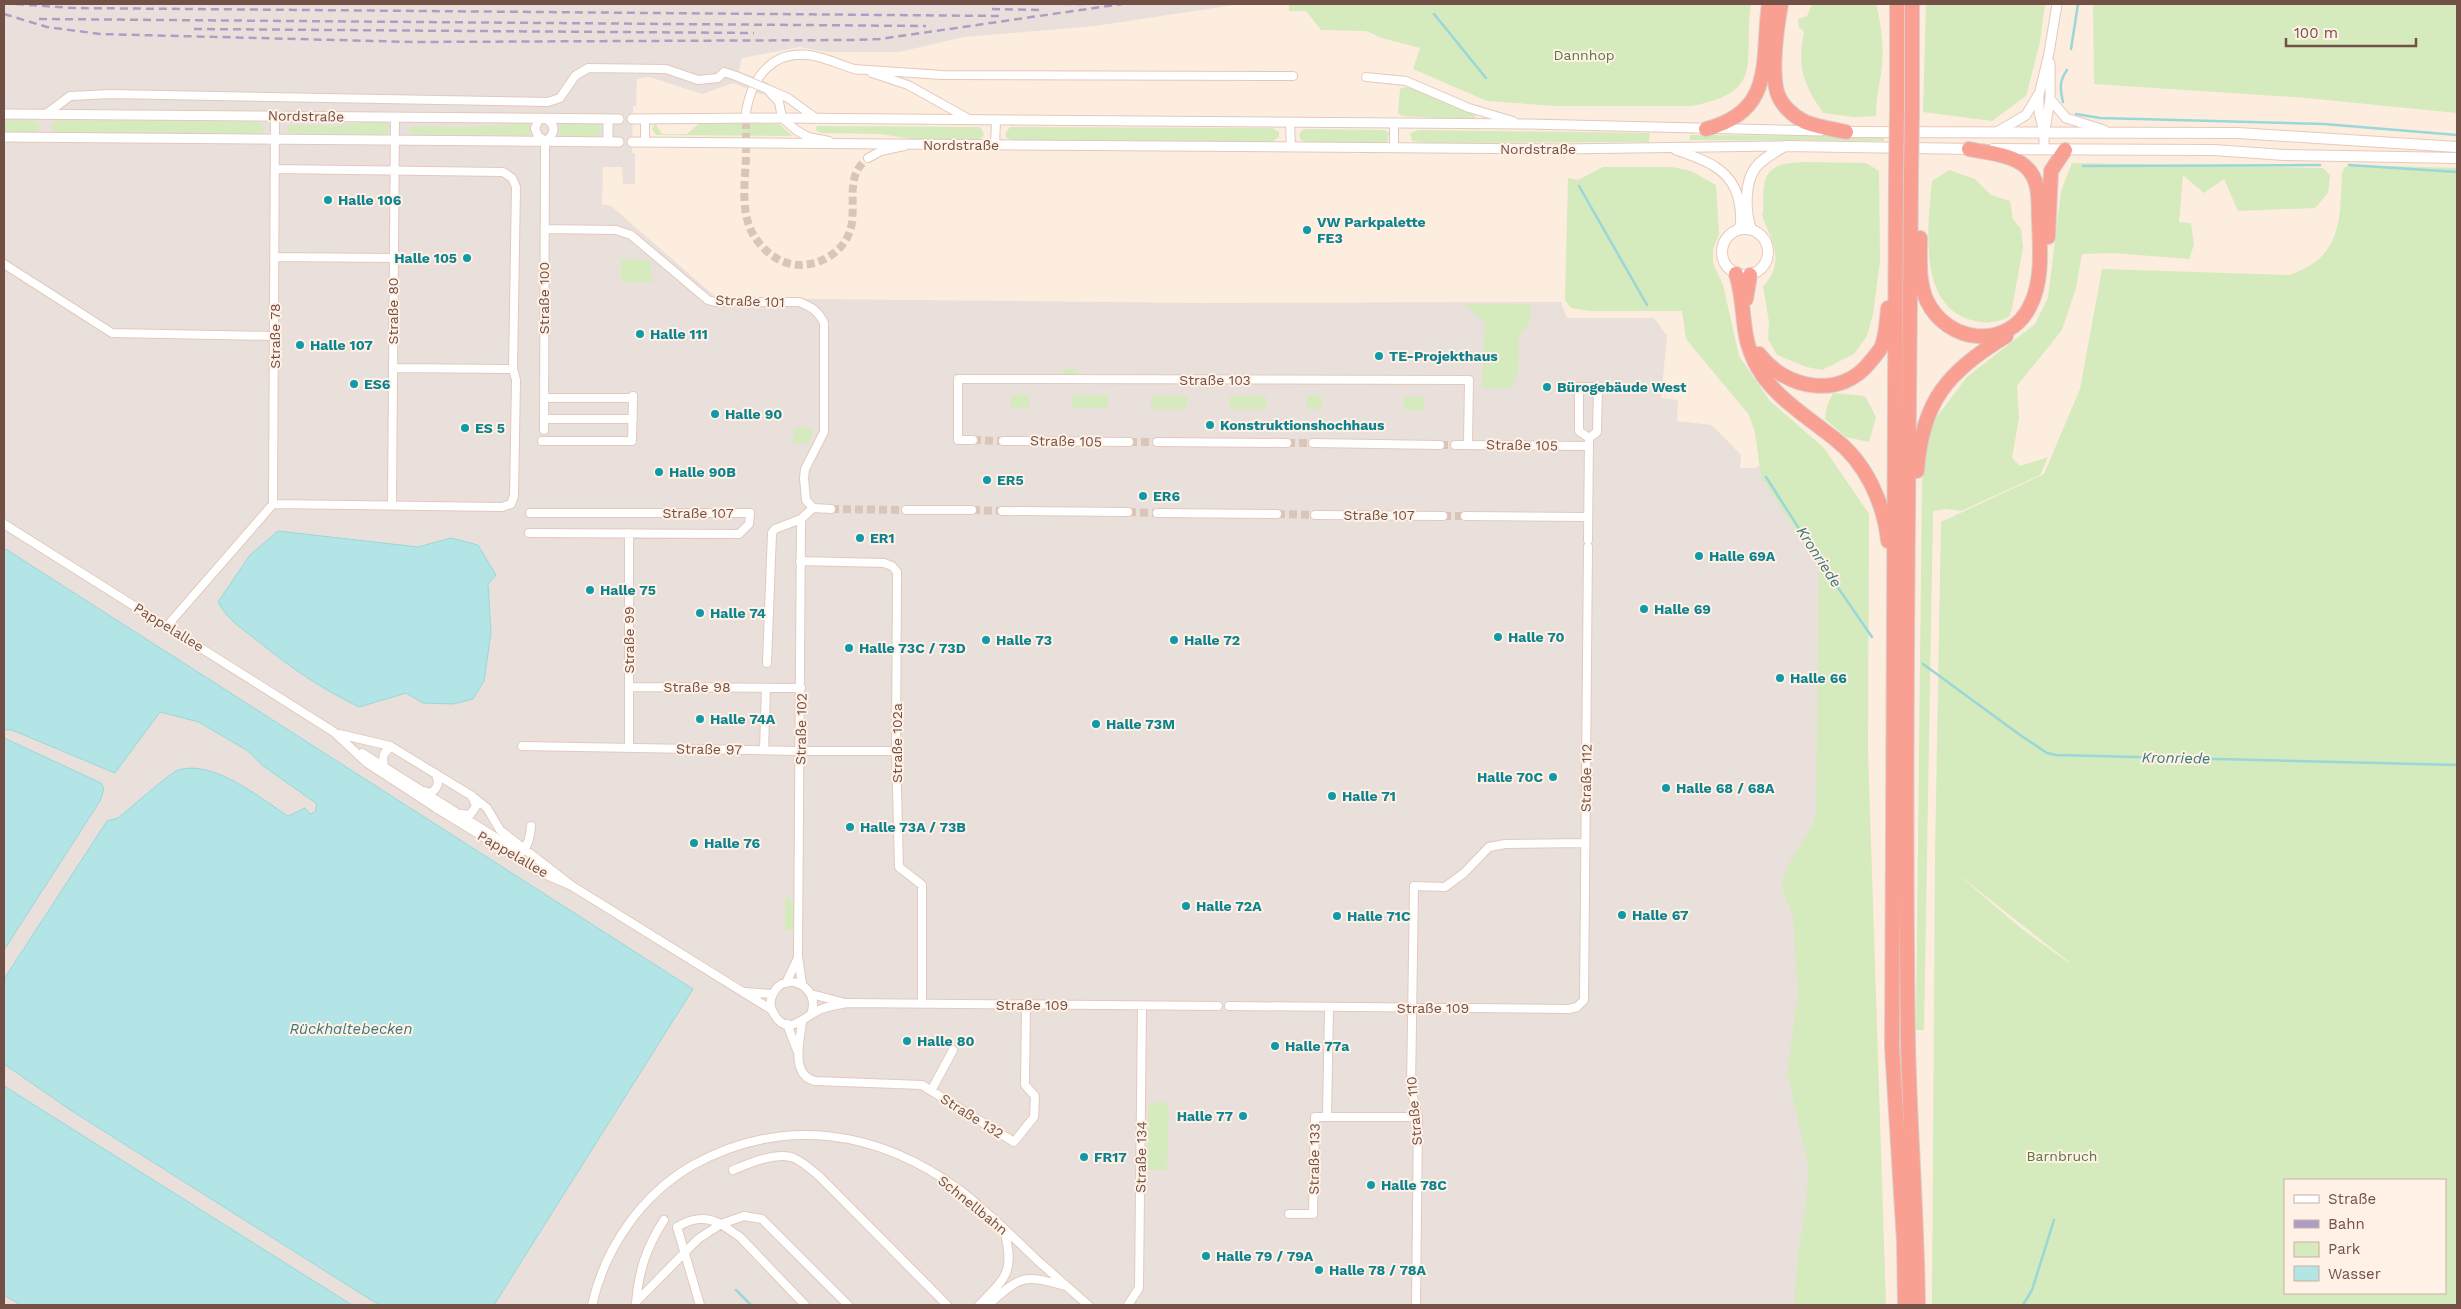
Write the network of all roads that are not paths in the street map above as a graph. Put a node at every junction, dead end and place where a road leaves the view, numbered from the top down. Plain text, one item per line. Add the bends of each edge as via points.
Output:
1 (1769, 4) edge
2 (1781, 4) edge
3 (1888, 4) edge
4 (1897, 4) edge
5 (1912, 4) edge
6 (2057, 4) edge
7 (2049, 53) junction
8 (1897, 66) junction
9 (854, 69) junction
10 (1293, 76) dead end
11 (1366, 77) dead end
12 (766, 89) junction
13 (2038, 95) junction
14 (2050, 99) junction
15 (4, 108) edge
16 (746, 112) tunnel mouth
17 (4, 114) edge
18 (22, 114) junction
19 (45, 115) junction
20 (275, 116) junction
21 (395, 117) junction
22 (544, 118) junction
23 (782, 118) junction
24 (608, 119) junction
25 (620, 119) dead end
26 (632, 119) dead end
27 (645, 119) junction
28 (817, 119) junction
29 (973, 121) junction
30 (996, 121) junction
31 (1290, 122) junction
32 (1394, 123) junction
33 (1529, 124) junction
34 (1706, 129) junction
35 (1846, 132) junction
36 (1996, 133) junction
37 (2044, 133) junction
38 (2112, 133) junction
39 (4, 137) edge
40 (275, 139) junction
41 (395, 140) junction
42 (545, 141) junction
43 (608, 142) junction
44 (619, 142) dead end
45 (632, 142) dead end
46 (645, 142) junction
47 (840, 143) junction
48 (914, 144) junction
49 (995, 145) junction
50 (1785, 146) junction
51 (1291, 147) junction
52 (2457, 147) edge
53 (1394, 148) junction
54 (1669, 148) junction
55 (1969, 149) junction
56 (2044, 149) junction
57 (2065, 150) junction
58 (868, 158) tunnel mouth
59 (2457, 158) edge
60 (275, 169) junction
61 (394, 171) junction
62 (1911, 173) junction
63 (545, 229) junction
64 (1739, 229) junction
65 (1751, 230) junction
66 (275, 257) junction
67 (393, 258) junction
68 (4, 264) edge
69 (1896, 267) junction
70 (1743, 274) junction
71 (275, 336) junction
72 (394, 368) junction
73 (513, 369) junction
74 (544, 398) junction
75 (544, 419) junction
76 (633, 419) junction
77 (544, 430) dead end
78 (973, 440) tunnel mouth
79 (542, 441) dead end
80 (1002, 441) tunnel mouth
81 (1129, 442) tunnel mouth
82 (1157, 442) tunnel mouth
83 (1589, 442) junction
84 (1287, 443) tunnel mouth
85 (1313, 443) tunnel mouth
86 (1440, 445) tunnel mouth
87 (1455, 445) tunnel mouth
88 (1468, 445) junction
89 (273, 504) junction
90 (392, 505) junction
91 (813, 508) junction
92 (831, 510) tunnel mouth
93 (906, 510) tunnel mouth
94 (972, 510) tunnel mouth
95 (1002, 511) tunnel mouth
96 (1128, 512) tunnel mouth
97 (530, 513) dead end
98 (1156, 513) tunnel mouth
99 (1277, 514) tunnel mouth
100 (1315, 515) tunnel mouth
101 (1443, 516) tunnel mouth
102 (1465, 516) tunnel mouth
103 (1588, 517) junction
104 (1908, 518) junction
105 (801, 519) junction
106 (4, 524) edge
107 (529, 533) dead end
108 (629, 533) junction
109 (800, 562) junction
110 (167, 626) junction
111 (1895, 644) junction
112 (768, 663) dead end
113 (629, 687) junction
114 (766, 688) junction
115 (801, 688) junction
116 (334, 732) junction
117 (522, 746) dead end
118 (351, 747) junction
119 (391, 747) junction
120 (629, 748) junction
121 (764, 750) junction
122 (800, 751) junction
123 (896, 751) junction
124 (384, 766) junction
125 (436, 774) junction
126 (422, 790) junction
127 (472, 796) junction
128 (459, 814) junction
129 (531, 826) dead end
130 (1586, 842) junction
131 (525, 848) junction
132 (572, 886) junction
133 (798, 956) junction
134 (786, 983) junction
135 (802, 984) junction
136 (740, 991) junction
137 (772, 994) junction
138 (811, 994) junction
139 (847, 1003) junction
140 (922, 1004) junction
141 (1026, 1005) junction
142 (1142, 1006) junction
143 (1218, 1006) dead end
144 (1228, 1006) dead end
145 (1329, 1007) junction
146 (1577, 1007) joint
147 (1412, 1008) junction
148 (772, 1010) junction
149 (811, 1014) junction
150 (802, 1022) junction
151 (787, 1024) junction
152 (953, 1050) dead end
153 (798, 1052) junction
154 (932, 1091) junction
155 (1327, 1117) junction
156 (1418, 1117) junction
157 (733, 1170) dead end
158 (1289, 1214) dead end
159 (664, 1220) dead end
160 (721, 1224) junction
161 (1004, 1230) junction
162 (684, 1253) junction
163 (1068, 1287) junction
164 (636, 1304) edge
165 (592, 1305) edge
166 (700, 1305) edge
167 (805, 1305) edge
168 (848, 1305) edge
169 (947, 1305) edge
170 (979, 1305) edge
171 (988, 1305) edge
172 (1088, 1305) edge
173 (1128, 1305) edge
174 (1416, 1305) edge
175 (1905, 1305) edge
176 (1918, 1305) edge

1 - 34 highway via 1764,70 1752,100 1735,118
2 - 35 highway via 1775,69 1777,92 1782,102 1804,121
3 - 8 highway
4 - 8 highway
5 - 62 highway, bridge
6 - 7 street
7 - 13 street
7 - 14 street
8 - 69 highway, bridge
9 - 10 street via 940,74
9 - 16 street via 813,56 784,58 758,76
9 - 29 street via 908,85
11 - 33 street, Nordstraße via 1406,81 1477,111
12 - 19 street, bridge via 724,72 718,78 698,80 666,69 588,68 574,76 560,98 548,102 110,94 70,96
12 - 23 street via 779,102
12 - 28 street via 788,98
13 - 36 street via 2026,115
13 - 37 street
14 - 37 street
14 - 38 street via 2071,120
15 - 18 street
17 - 18 street, Nordstraße
18 - 19 street, Nordstraße
19 - 20 street, Nordstraße
20 - 21 street, Nordstraße
20 - 40 street, Straße 78
21 - 22 street, Nordstraße
21 - 41 street, Straße 80
22 - 24 street, Nordstraße
22 - 42 street via 535,128
22 - 42 street via 552,122 554,128
23 - 27 street, Nordstraße
23 - 28 street, Nordstraße
23 - 47 street via 808,136
24 - 25 street, Nordstraße
24 - 43 street
26 - 27 street, Nordstraße
27 - 46 street
28 - 29 street, Nordstraße
29 - 30 street, Nordstraße
30 - 31 street, Nordstraße
30 - 49 street
31 - 32 street, Nordstraße
31 - 51 street
32 - 33 street, Nordstraße
32 - 53 street
33 - 34 street, Nordstraße
34 - 35 street, Nordstraße
35 - 36 main road
36 - 37 main road
37 - 38 main road
37 - 56 street
38 - 52 main road via 2238,133
39 - 40 street, Nordstraße
40 - 41 street, Nordstraße
40 - 60 street, Straße 78
41 - 42 street, Nordstraße
41 - 61 street, Straße 80
42 - 43 street, Nordstraße
42 - 63 street, Straße 100
43 - 44 street, Nordstraße
45 - 46 street, Nordstraße
46 - 47 street, Nordstraße
47 - 48 street, Nordstraße
48 - 49 street, Nordstraße
48 - 58 street via 881,151
49 - 51 street, Nordstraße
50 - 54 street, Nordstraße
50 - 55 main road
50 - 65 main road via 1763,160 1749,180 1748,222
51 - 53 street, Nordstraße
53 - 54 street, Nordstraße
54 - 64 street via 1705,161 1728,176 1736,187 1740,204 1742,222
55 - 56 main road
55 - 62 highway via 2015,159 2026,167 2038,185 2036,291 2019,321 1998,334 1973,337 1960,333 1941,321 1926,301 1921,285 1918,190
56 - 57 main road
57 - 59 main road via 2214,150 2284,155
57 - 104 highway via 2053,166 2050,177 2044,292 2022,324 1967,361 1935,400 1918,453 1915,505
60 - 61 street
60 - 66 street, Straße 78
61 - 67 street, Straße 80
61 - 73 street via 503,172 512,178 516,187
62 - 104 highway
63 - 74 street, Straße 100
63 - 91 street, Straße 101 via 616,230 631,235 708,300 799,302 820,314 824,323 822,438 805,469 803,489
64 - 65 main road
64 - 70 main road via 1727,237 1722,252 1724,263
65 - 70 main road via 1764,239 1768,254 1762,268
66 - 67 street
66 - 71 street, Straße 78
67 - 72 street, Straße 80
68 - 71 street via 112,333
69 - 70 highway via 1888,285 1886,330 1881,348 1865,368 1850,379 1810,387 1780,375 1758,353 1749,328
69 - 111 highway
70 - 111 highway via 1747,342 1763,376 1777,393 1853,456 1873,488 1886,523 1888,596
71 - 89 street, Straße 78
72 - 73 street
72 - 90 street, Straße 80
73 - 90 street via 516,380 515,477 511,504 502,507
74 - 75 street, Straße 100
74 - 76 street via 633,397
75 - 76 street
75 - 77 street, Straße 100
76 - 79 street via 632,441
78 - 88 street, Straße 103 via 961,440 958,379 1469,380
80 - 81 street, Straße 105
82 - 84 street
83 - 83 street via 1597,432 1598,387 1579,387 1578,431
83 - 88 street, Straße 105
83 - 103 street, Straße 112
85 - 86 street
87 - 88 street, Straße 105
89 - 90 street
89 - 110 street
91 - 92 street
91 - 105 street
93 - 94 street
95 - 96 street
97 - 108 street, Straße 107 via 750,513 749,524 739,534
98 - 99 street
100 - 101 street, Straße 107
102 - 103 street
103 - 130 street, Straße 112
104 - 176 highway via 1908,1046
105 - 109 street, Straße 102
105 - 112 street via 775,529 771,538
106 - 110 street, Pappelallee
107 - 108 street, Straße 107
108 - 113 street, Straße 99
109 - 115 street, Straße 102
109 - 123 street, Straße 102a via 884,563 897,572
110 - 116 street, Pappelallee
111 - 175 highway via 1892,1047
113 - 114 street, Straße 98
113 - 120 street, Straße 99
114 - 115 street, Straße 98
114 - 121 street
115 - 122 street, Straße 102
116 - 118 street, Pappelallee
116 - 119 street, Pappelallee
117 - 120 street, Straße 97
118 - 124 street
118 - 132 street, Pappelallee via 368,763 436,808 542,873
119 - 124 street via 385,750 382,758
119 - 125 street, Pappelallee
120 - 121 street, Straße 97
121 - 122 street, Straße 97
122 - 123 street, Straße 97
122 - 133 street, Straße 102
123 - 140 street, Straße 102a via 899,867 922,885
124 - 126 street
125 - 126 street via 439,782 436,789 431,793
125 - 127 street, Pappelallee
126 - 128 street
127 - 128 street via 476,806 470,815
127 - 131 street, Pappelallee via 488,808 500,830
128 - 131 street via 517,851 522,852
129 - 131 street
130 - 146 street, Straße 112 via 1585,992 1584,1000
130 - 147 street, Straße 110 via 1489,847 1445,887 1414,886
131 - 132 street, Pappelallee
132 - 136 street, Pappelallee
133 - 134 street, Straße 102
133 - 135 street, Straße 102
134 - 135 street
134 - 137 street
135 - 138 street
136 - 137 street
136 - 148 street, Pappelallee
137 - 148 street
138 - 139 street
138 - 149 street
139 - 140 street, Straße 109
139 - 149 street
140 - 141 street, Straße 109
141 - 142 street, Straße 109
141 - 154 street, Straße 132 via 1025,1085 1035,1096 1034,1117 1014,1142
142 - 143 street, Straße 109
142 - 173 street, Straße 134 via 1139,1288
144 - 145 street, Straße 109
145 - 147 street, Straße 109
145 - 155 street, Straße 133
146 - 147 street, Straße 109
147 - 156 street, Straße 110 via 1411,1090
148 - 151 street
149 - 150 street
150 - 151 street
150 - 153 street
151 - 153 street
152 - 154 street
153 - 154 street via 802,1074 810,1080 922,1085
155 - 156 street, Straße 133
155 - 158 street, Straße 133 via 1314,1116 1313,1214
156 - 174 street, Straße 110
157 - 169 street via 755,1160 787,1157 807,1166
159 - 164 street via 650,1242 642,1266
160 - 162 street
160 - 162 street via 710,1218 690,1219 677,1227
160 - 167 street via 740,1237
160 - 168 street via 744,1216 762,1219
161 - 163 street, Schnellbahn
161 - 165 street, Schnellbahn via 962,1192 935,1174 872,1143 809,1134 745,1142 717,1152 686,1169 640,1210 606,1260
161 - 170 street via 1010,1254 1003,1281
162 - 164 street
162 - 166 street
163 - 171 street via 1025,1278 1014,1282
163 - 172 street, Schnellbahn

